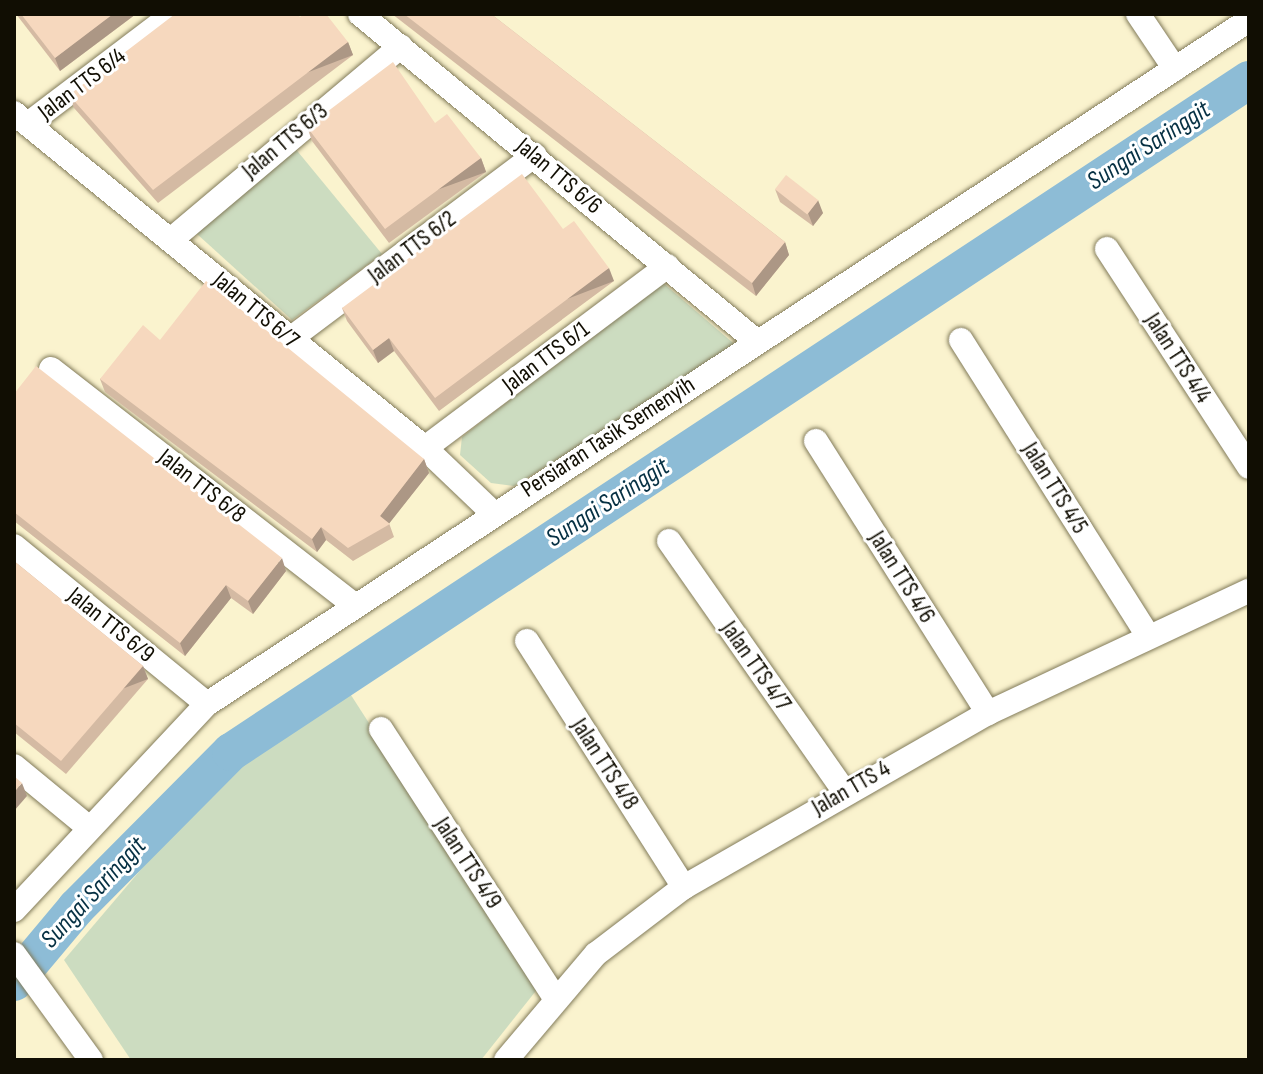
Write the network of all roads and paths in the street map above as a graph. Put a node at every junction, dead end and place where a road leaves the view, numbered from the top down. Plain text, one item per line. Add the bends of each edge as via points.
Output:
1 (173, 14) edge
2 (360, 14) edge
3 (1143, 16) edge
4 (1249, 20) edge
5 (401, 46) junction
6 (1175, 69) junction
7 (21, 119) edge
8 (535, 155) junction
9 (172, 239) junction
10 (1107, 249) dead end
11 (667, 266) junction
12 (290, 339) junction
13 (755, 340) junction
14 (961, 340) dead end
15 (51, 369) dead end
16 (816, 441) dead end
17 (425, 448) junction
18 (1249, 467) edge
19 (492, 512) junction
20 (669, 541) dead end
21 (14, 546) edge
22 (1249, 591) edge
23 (353, 604) junction
24 (1148, 636) junction
25 (527, 641) dead end
26 (207, 704) junction
27 (988, 713) junction
28 (381, 729) dead end
29 (14, 766) edge
30 (844, 791) junction
31 (88, 827) junction
32 (684, 887) junction
33 (14, 910) edge
34 (16, 957) edge
35 (554, 996) junction
36 (91, 1060) edge
37 (506, 1060) edge

1 - 7 street, Jalan TTS 6/4
2 - 5 street, Jalan TTS 6/6
3 - 6 street
4 - 6 street, Persiaran Tasik Semenyih
5 - 8 street, Jalan TTS 6/6
5 - 9 street, Jalan TTS 6/3
6 - 13 street, Persiaran Tasik Semenyih
7 - 9 street, Jalan TTS 6/7
8 - 11 street, Jalan TTS 6/6
8 - 12 street, Jalan TTS 6/2
9 - 12 street, Jalan TTS 6/7
10 - 18 street, Jalan TTS 4/4
11 - 13 street, Jalan TTS 6/6
11 - 17 street, Jalan TTS 6/1
12 - 17 street, Jalan TTS 6/7
13 - 19 street, Persiaran Tasik Semenyih
14 - 24 street, Jalan TTS 4/5
15 - 23 street, Jalan TTS 6/8
16 - 27 street, Jalan TTS 4/6
17 - 19 street, Jalan TTS 6/7
19 - 23 street, Persiaran Tasik Semenyih
20 - 30 street, Jalan TTS 4/7
21 - 26 street, Jalan TTS 6/9
22 - 24 street, Jalan TTS 4
23 - 26 street, Persiaran Tasik Semenyih
24 - 27 street, Jalan TTS 4
25 - 32 street, Jalan TTS 4/8
26 - 31 street, Persiaran Tasik Semenyih
27 - 30 street, Jalan TTS 4
28 - 35 street, Jalan TTS 4/9
29 - 31 street
30 - 32 street, Jalan TTS 4
31 - 33 street, Persiaran Tasik Semenyih
32 - 35 street, Jalan TTS 4
34 - 36 street
35 - 37 street, Jalan TTS 4

